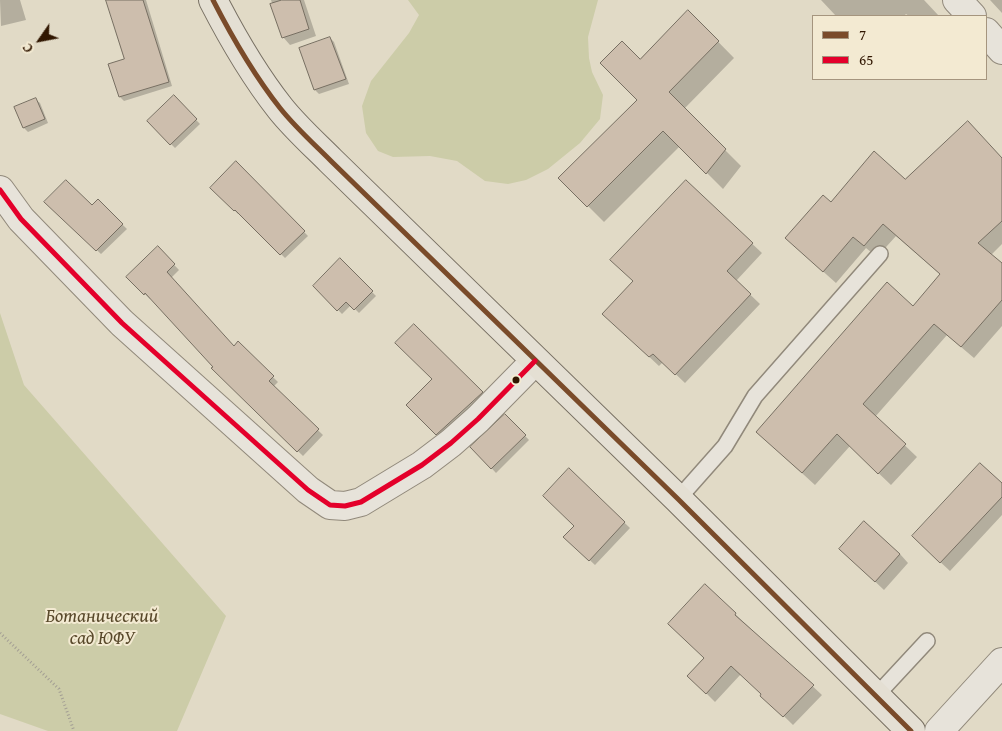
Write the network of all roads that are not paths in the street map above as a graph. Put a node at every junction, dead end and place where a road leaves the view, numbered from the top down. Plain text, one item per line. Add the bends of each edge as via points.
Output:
1 (213, 0) edge
2 (957, 0) edge
3 (971, 15) edge
4 (987, 33) edge
5 (1002, 50) edge
6 (0, 190) edge
7 (880, 254) dead end
8 (535, 361) junction
9 (678, 499) junction
10 (928, 641) dead end
11 (1002, 662) edge
12 (875, 696) junction
13 (911, 731) edge
14 (939, 731) edge

1 - 8 main road via 244,56 281,109
2 - 3 street
4 - 5 street
6 - 8 street via 20,219 122,323 308,490 330,504 345,506 361,502 422,465 478,418
7 - 9 lane via 755,396 725,446
8 - 9 main road
9 - 12 main road
10 - 12 lane
11 - 14 street
12 - 13 main road

